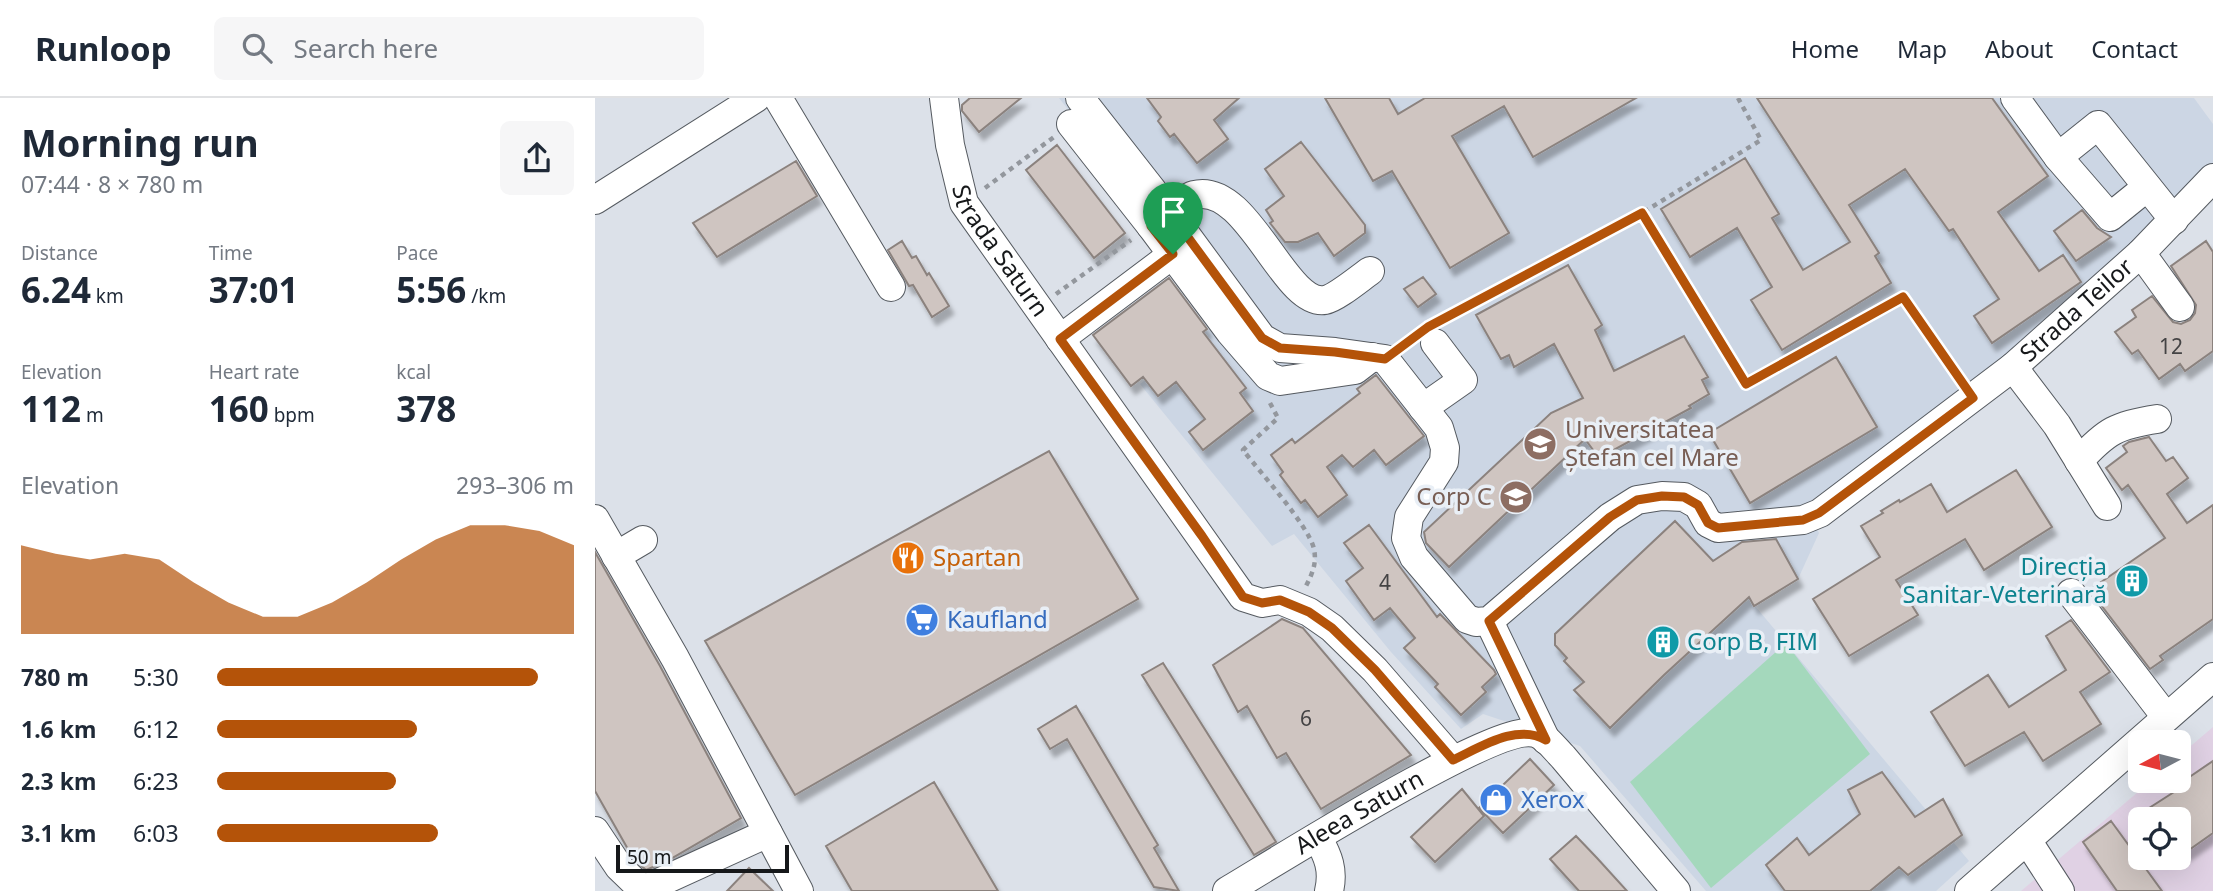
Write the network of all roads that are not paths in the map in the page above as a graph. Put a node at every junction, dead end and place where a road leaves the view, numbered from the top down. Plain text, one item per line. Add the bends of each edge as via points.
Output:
1 (756, 98) edge
2 (778, 98) edge
3 (944, 98) edge
4 (2015, 98) edge
5 (724, 106) edge
6 (1075, 111) edge
7 (2058, 157) junction
8 (2213, 178) edge
9 (2147, 187) junction
10 (595, 200) edge
11 (1160, 220) junction
12 (2174, 220) junction
13 (2141, 253) junction
14 (1173, 254) junction
15 (1370, 271) dead end
16 (891, 287) dead end
17 (2180, 307) dead end
18 (1437, 332) road end
19 (1060, 339) junction
20 (1373, 356) junction
21 (2013, 367) junction
22 (1423, 408) junction
23 (2157, 419) dead end
24 (2078, 461) junction
25 (2107, 506) dead end
26 (595, 519) edge
27 (643, 540) dead end
28 (616, 556) junction
29 (2071, 593) dead end
30 (1482, 622) junction
31 (2213, 677) edge
32 (2166, 718) junction
33 (1546, 740) junction
34 (1453, 760) junction
35 (595, 831) edge
36 (768, 833) junction
37 (1318, 838) junction
38 (2027, 840) junction
39 (644, 891) edge
40 (799, 891) edge
41 (1227, 891) edge
42 (1329, 891) edge
43 (1676, 891) edge
44 (1969, 891) edge
45 (2060, 891) edge

1 - 5 street
2 - 16 street
3 - 19 street, Strada Saturn via 964,203
4 - 7 street
5 - 10 street
6 - 11 street
7 - 9 street via 2110,217
7 - 9 street via 2098,125
8 - 12 street, Strada Teilor
9 - 12 street
11 - 14 street
11 - 15 street via 1192,195 1228,201 1299,288 1315,299 1326,300
11 - 20 street via 1262,338 1280,348
12 - 13 street, Strada Teilor
13 - 17 street, Strada Teilor
13 - 21 street, Strada Teilor
14 - 19 street
14 - 20 street via 1268,376 1280,381 1355,370
18 - 22 street via 1463,380
19 - 34 street, Strada Saturn via 1243,597 1262,603 1280,600 1332,628
20 - 22 street via 1385,359
21 - 24 street, Strada Teilor
21 - 30 street, Strada Teilor via 1819,513 1803,520 1718,528 1708,523 1698,505 1684,497 1637,500
22 - 30 street via 1439,428 1444,462 1409,517 1406,538 1414,557 1467,619
23 - 24 street via 2127,424 2100,437
24 - 25 street, Strada Teilor
26 - 28 street
27 - 28 street
28 - 36 street
29 - 32 street
30 - 33 street
31 - 32 street
32 - 38 street
33 - 34 street, Aleea Saturn via 1534,733 1517,734
33 - 43 street
34 - 37 street, Aleea Saturn
35 - 39 street via 618,867
36 - 39 street
36 - 40 street
37 - 41 street, Aleea Saturn
37 - 42 street via 1332,872
38 - 44 street
38 - 45 street

